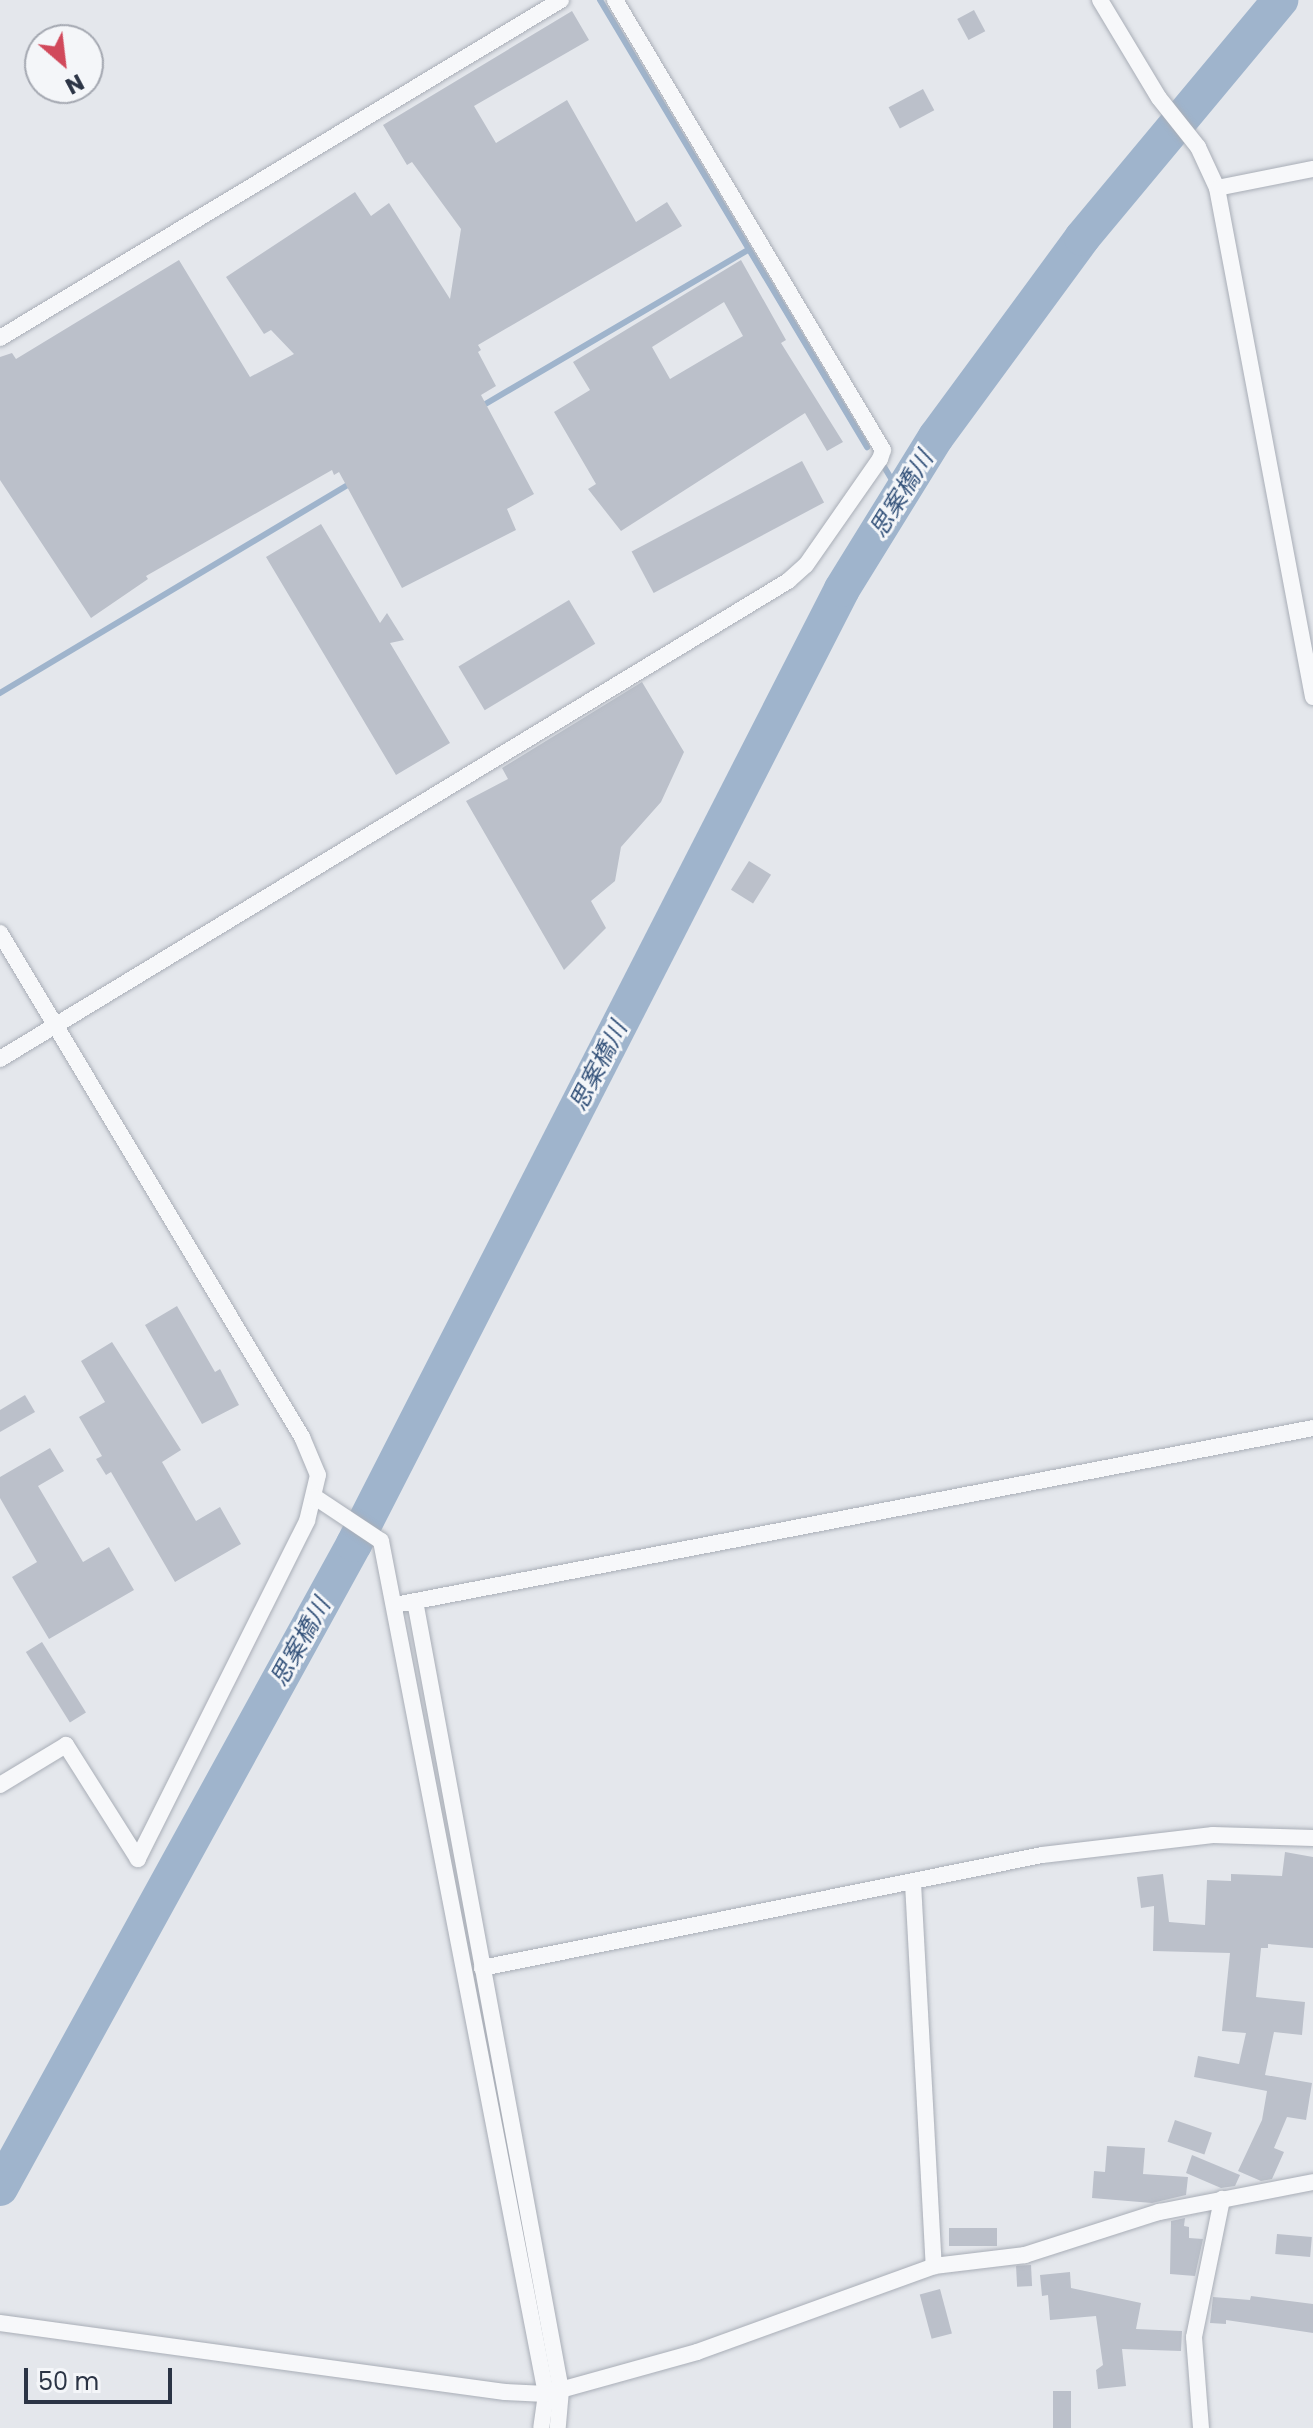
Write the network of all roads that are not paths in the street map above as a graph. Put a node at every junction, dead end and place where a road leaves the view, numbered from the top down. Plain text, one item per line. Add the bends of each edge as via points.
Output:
1 (561, 0) edge
2 (615, 0) edge
3 (1100, 0) edge
4 (1313, 169) edge
5 (1217, 188) junction
6 (0, 338) edge
7 (1313, 697) edge
8 (0, 933) edge
9 (56, 1027) junction
10 (0, 1059) edge
11 (1313, 1428) edge
12 (323, 1501) junction
13 (415, 1601) junction
14 (395, 1605) junction
15 (0, 1785) edge
16 (1313, 1838) edge
17 (913, 1883) junction
18 (482, 1968) junction
19 (1313, 2182) edge
20 (1222, 2199) junction
21 (934, 2266) junction
22 (0, 2323) edge
23 (554, 2392) junction
24 (541, 2428) edge
25 (558, 2428) edge
26 (1201, 2428) edge

1 - 6 street
2 - 9 street via 883,450 880,459 806,565 788,581
3 - 5 street via 1159,98 1198,147
4 - 5 street
5 - 7 street
8 - 9 street
9 - 10 street
9 - 12 street via 302,1437
11 - 13 street
12 - 14 street via 381,1541
12 - 15 street via 307,1521 138,1859 66,1745
13 - 14 street
13 - 18 street
14 - 23 street
16 - 17 street via 1213,1835 1153,1840 1042,1855
17 - 18 street
17 - 21 street
18 - 23 street
19 - 20 street
20 - 21 street via 1128,2220 1025,2255
20 - 26 street via 1194,2337
21 - 23 street via 697,2352
22 - 23 street via 505,2392
23 - 24 street
23 - 25 street

